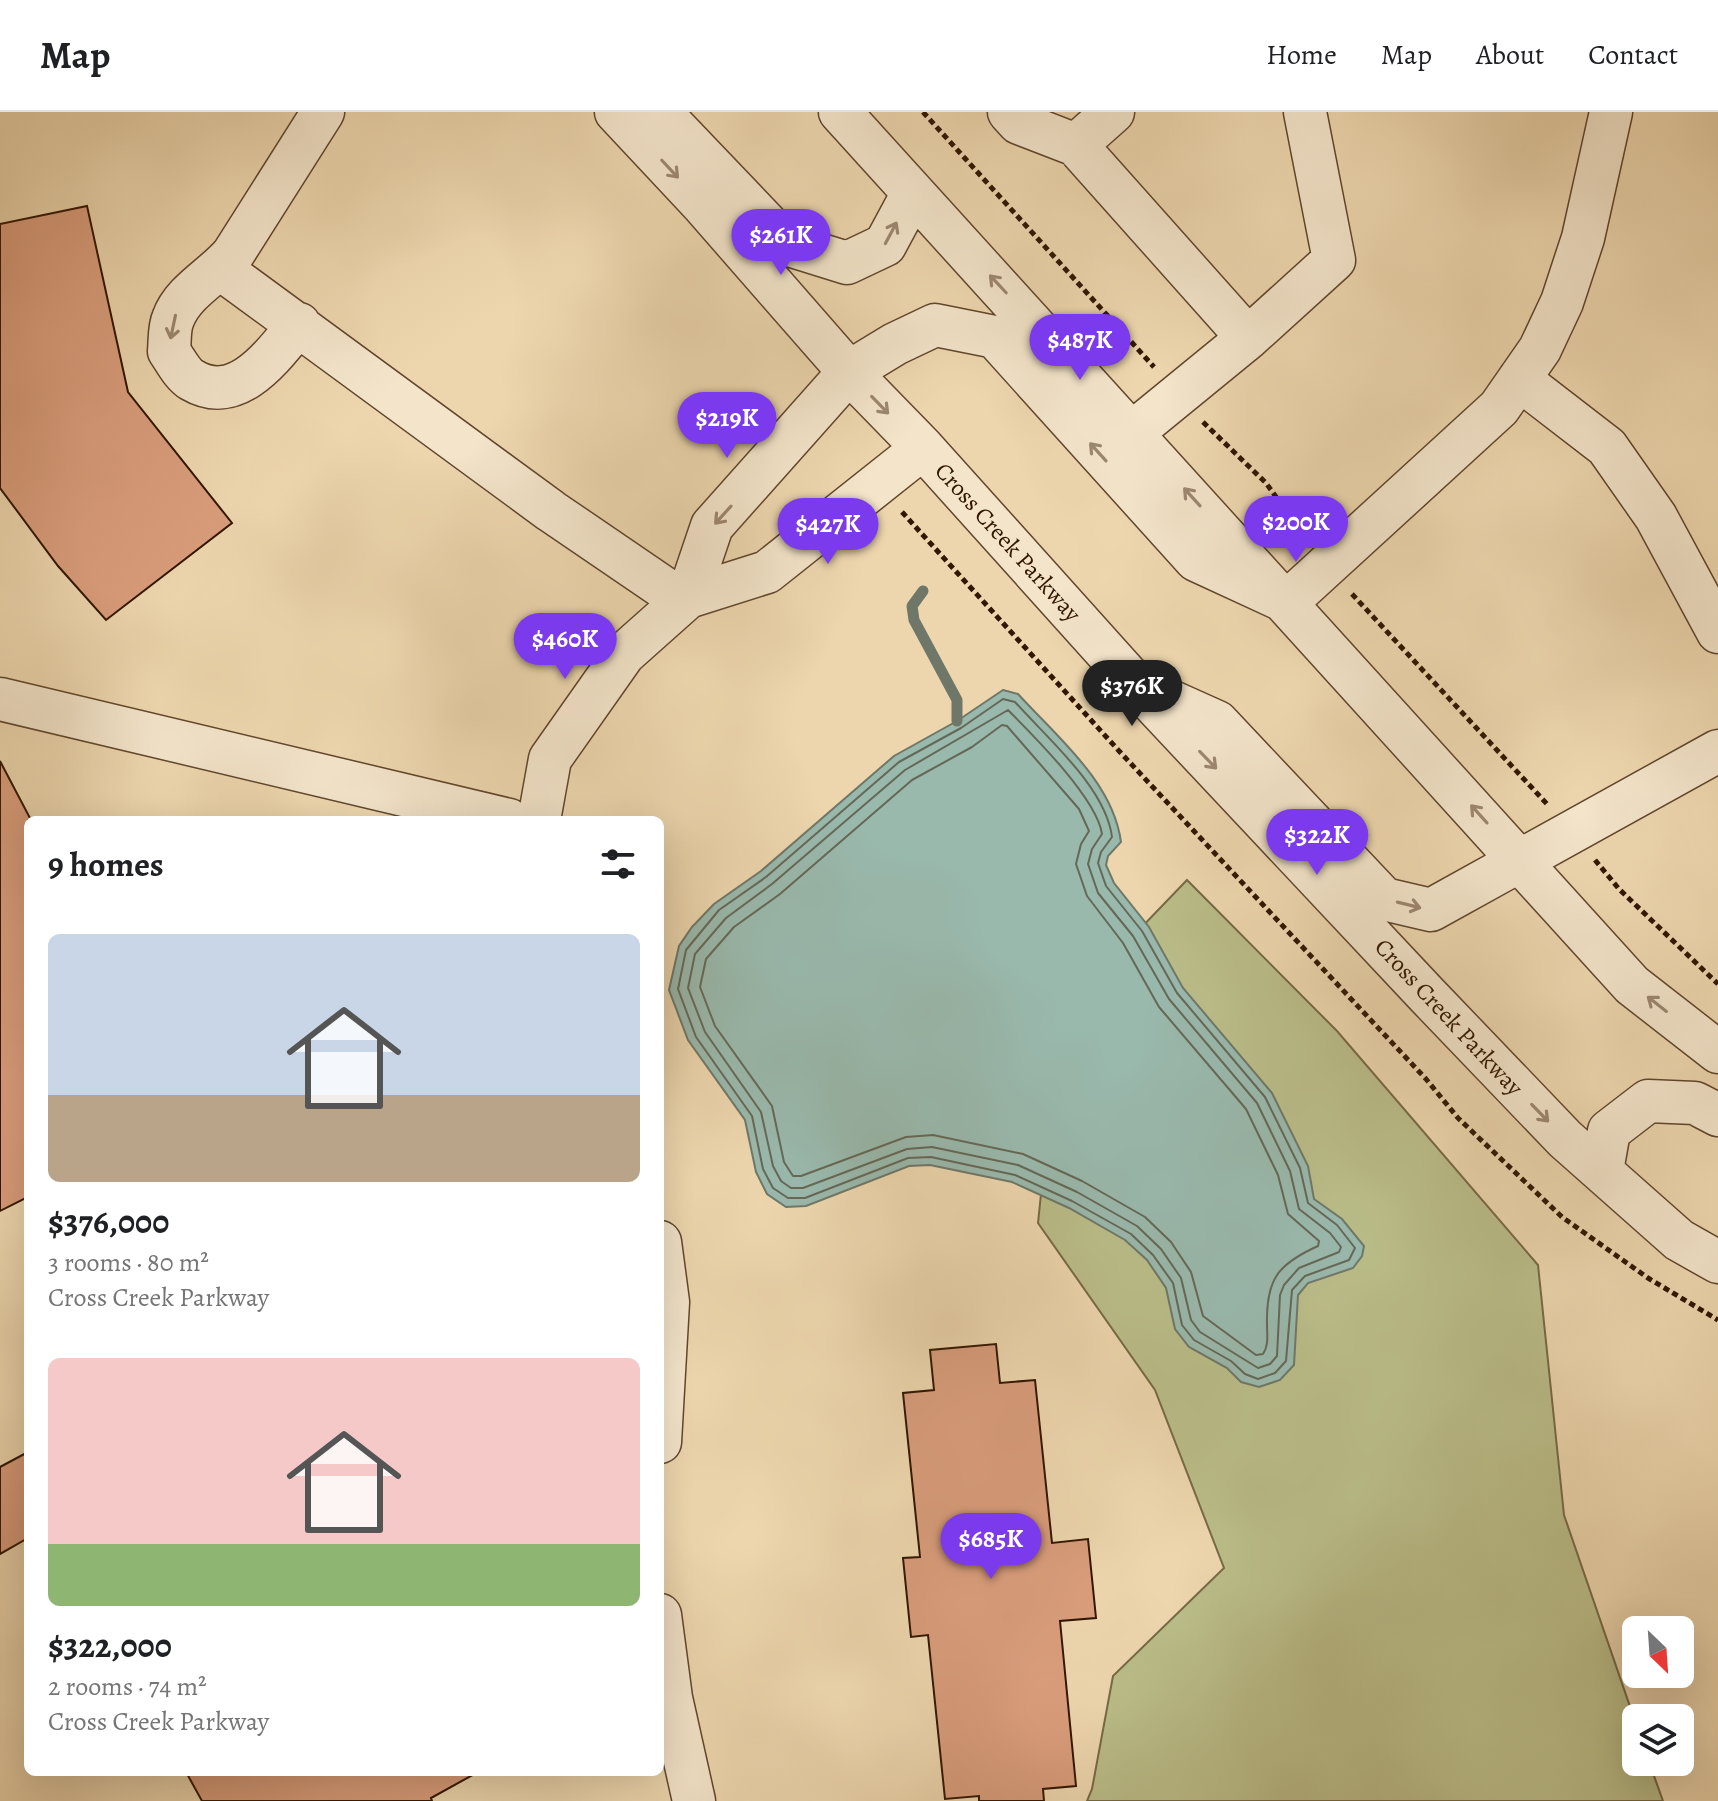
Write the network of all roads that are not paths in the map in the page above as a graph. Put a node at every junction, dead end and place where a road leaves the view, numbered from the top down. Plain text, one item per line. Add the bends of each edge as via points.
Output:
1 (323, 112) edge
2 (616, 112) edge
3 (660, 112) edge
4 (840, 112) edge
5 (1009, 112) edge
6 (1113, 112) edge
7 (1305, 112) edge
8 (1611, 112) edge
9 (1076, 145) junction
10 (913, 193) junction
11 (221, 269) junction
12 (299, 324) junction
13 (1248, 338) junction
14 (849, 372) junction
15 (1519, 379) junction
16 (1133, 432) junction
17 (923, 448) junction
18 (685, 599) junction
19 (1287, 602) junction
20 (1717, 627) edge
21 (1136, 685) junction
22 (0, 699) edge
23 (1718, 751) edge
24 (492, 816) edge
25 (540, 816) edge
26 (1520, 859) junction
27 (1718, 1052) edge
28 (1718, 1115) edge
29 (1602, 1171) junction
30 (1718, 1262) edge
31 (664, 1272) edge
32 (664, 1372) edge
33 (664, 1645) edge
34 (694, 1801) edge

1 - 11 street
2 -> 14 street, Cross Creek Parkway
3 -> 10 street via 786,244 847,263 885,245
4 - 10 street
5 - 9 street via 1019,123
6 - 9 street
7 - 13 street via 1334,260
8 - 15 street via 1583,238 1562,302
9 - 13 street
16 -> 10 street
11 - 12 street
11 -> 12 street via 194,288 173,317 169,351 191,380 233,386 252,377
12 - 18 street via 551,511
13 - 16 street
14 -> 17 street, Cross Creek Parkway
14 -> 18 street via 712,526
19 -> 14 street via 1196,560 995,337 935,325
15 - 19 street via 1499,408
15 - 20 street via 1607,447 1656,517
19 -> 16 street
17 - 18 street via 767,572
17 - 21 street, Cross Creek Parkway
18 - 25 street via 624,654 550,759
26 -> 19 street
21 -> 26 street via 1217,722 1384,899 1431,910
21 -> 29 street, Cross Creek Parkway via 1437,1006
22 - 24 street
23 - 26 street
27 -> 26 street via 1632,985
28 - 29 street via 1695,1103 1648,1101 1609,1131
29 - 30 street, Cross Creek Parkway via 1679,1240
31 - 32 street
33 - 34 street

